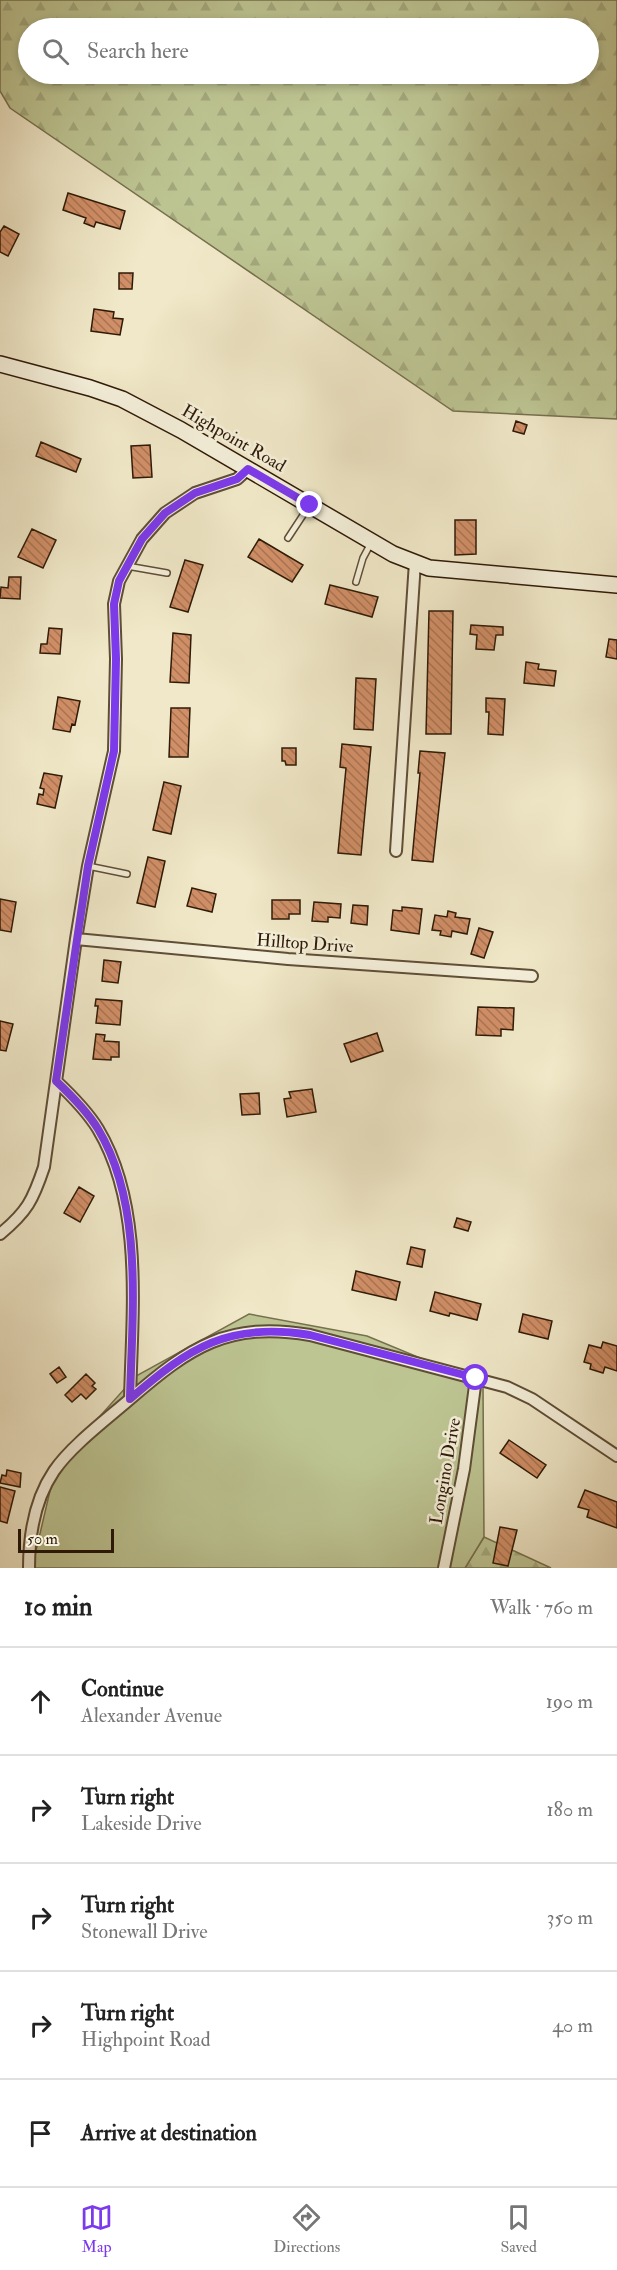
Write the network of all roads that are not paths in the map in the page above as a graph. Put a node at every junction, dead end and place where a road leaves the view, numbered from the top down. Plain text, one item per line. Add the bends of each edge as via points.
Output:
1 (0, 364) edge
2 (248, 469) junction
3 (310, 505) junction
4 (288, 538) dead end
5 (372, 542) junction
6 (415, 562) junction
7 (127, 566) junction
8 (167, 573) dead end
9 (356, 582) dead end
10 (617, 585) edge
11 (396, 851) dead end
12 (88, 866) junction
13 (127, 874) dead end
14 (76, 939) junction
15 (532, 976) dead end
16 (56, 1081) junction
17 (0, 1234) edge
18 (476, 1378) junction
19 (130, 1399) junction
20 (617, 1456) edge
21 (29, 1568) edge
22 (444, 1568) edge

1 - 2 street, Highpoint Road via 122,399
2 - 3 street, Highpoint Road
2 - 7 street via 237,479 195,493 165,513 142,539
3 - 4 lane
3 - 5 street, Highpoint Road
5 - 6 street, Highpoint Road
5 - 9 lane
6 - 10 street, Highpoint Road via 429,567
6 - 11 street
7 - 8 lane
7 - 12 street via 114,604 114,751
12 - 13 lane
12 - 14 street
14 - 15 street, Hilltop Drive
14 - 16 street
16 - 17 street via 44,1167 35,1196
16 - 19 street via 98,1128 114,1159 123,1190 133,1276
18 - 19 street via 310,1335 263,1330 228,1336 195,1349
18 - 20 street via 532,1399
18 - 22 street, Longino Drive via 464,1469
19 - 21 street via 54,1470 36,1513

